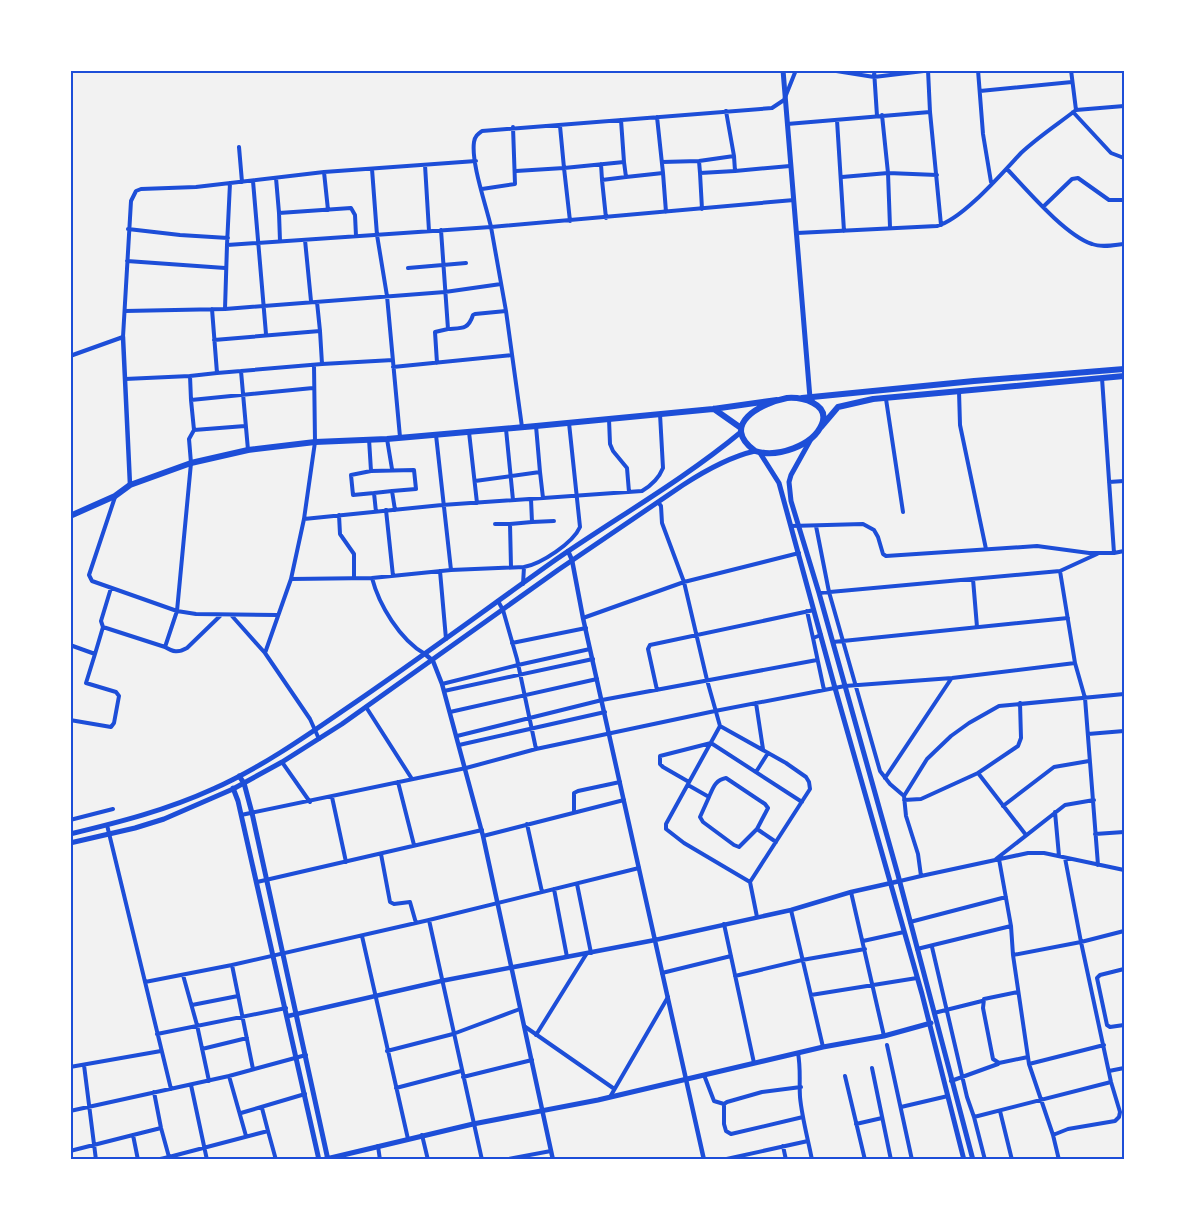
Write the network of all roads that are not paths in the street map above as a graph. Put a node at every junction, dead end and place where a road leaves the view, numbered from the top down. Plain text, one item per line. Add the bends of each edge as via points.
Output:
1 (783, 70) edge
2 (796, 70) edge
3 (830, 70) edge
4 (874, 70) edge
5 (978, 70) edge
6 (1071, 70) edge
7 (929, 71) edge
8 (874, 77) junction
9 (1072, 82) junction
10 (980, 92) junction
11 (784, 100) junction
12 (1125, 106) edge
13 (726, 111) junction
14 (1075, 111) junction
15 (930, 112) junction
16 (879, 116) junction
17 (657, 117) junction
18 (621, 120) junction
19 (837, 120) junction
20 (786, 124) junction
21 (560, 126) junction
22 (513, 127) junction
23 (239, 147) dead end
24 (734, 156) junction
25 (1125, 158) edge
26 (476, 161) junction
27 (699, 161) junction
28 (624, 162) junction
29 (662, 162) junction
30 (601, 164) junction
31 (425, 165) junction
32 (790, 166) junction
33 (564, 168) junction
34 (372, 169) junction
35 (1007, 169) junction
36 (516, 171) junction
37 (735, 171) junction
38 (324, 172) junction
39 (663, 173) junction
40 (700, 173) junction
41 (888, 173) junction
42 (936, 175) junction
43 (626, 177) junction
44 (842, 177) junction
45 (276, 178) junction
46 (602, 180) junction
47 (253, 181) junction
48 (242, 182) junction
49 (230, 183) junction
50 (992, 183) junction
51 (482, 189) junction
52 (794, 200) junction
53 (1125, 200) edge
54 (1044, 206) junction
55 (702, 209) junction
56 (328, 210) junction
57 (666, 212) junction
58 (279, 213) junction
59 (606, 218) junction
60 (570, 221) junction
61 (941, 225) junction
62 (491, 227) junction
63 (890, 227) junction
64 (128, 229) junction
65 (441, 230) junction
66 (429, 231) junction
67 (843, 231) junction
68 (797, 233) junction
69 (377, 234) junction
70 (356, 236) junction
71 (228, 238) junction
72 (305, 240) junction
73 (280, 241) junction
74 (259, 242) junction
75 (1125, 244) edge
76 (227, 245) junction
77 (127, 261) junction
78 (466, 263) dead end
79 (443, 265) junction
80 (225, 268) junction
81 (408, 268) dead end
82 (501, 284) junction
83 (445, 292) junction
84 (387, 297) junction
85 (311, 302) junction
86 (317, 302) junction
87 (263, 306) junction
88 (212, 309) junction
89 (225, 309) junction
90 (125, 311) junction
91 (506, 311) junction
92 (448, 329) junction
93 (320, 331) junction
94 (266, 334) junction
95 (123, 337) junction
96 (214, 340) junction
97 (512, 355) junction
98 (70, 356) edge
99 (393, 360) junction
100 (437, 363) junction
101 (322, 364) junction
102 (314, 365) junction
103 (393, 367) junction
104 (1125, 369) edge
105 (241, 371) junction
106 (217, 373) junction
107 (190, 376) junction
108 (1125, 376) edge
109 (1102, 378) junction
110 (125, 379) junction
111 (314, 388) junction
112 (959, 390) junction
113 (242, 394) junction
114 (191, 399) junction
115 (886, 399) junction
116 (777, 400) junction
117 (812, 401) junction
118 (713, 409) junction
119 (660, 414) junction
120 (609, 419) junction
121 (569, 423) junction
122 (245, 426) junction
123 (536, 426) junction
124 (522, 427) junction
125 (821, 427) junction
126 (506, 429) junction
127 (194, 430) junction
128 (741, 430) junction
129 (469, 431) junction
130 (436, 435) junction
131 (400, 437) junction
132 (812, 437) junction
133 (369, 439) junction
134 (387, 439) junction
135 (315, 442) junction
136 (248, 450) junction
137 (758, 452) junction
138 (190, 463) junction
139 (392, 469) junction
140 (371, 471) junction
141 (540, 472) junction
142 (509, 476) junction
143 (475, 481) junction
144 (1125, 481) edge
145 (1108, 482) junction
146 (130, 485) junction
147 (392, 491) junction
148 (629, 492) junction
149 (374, 494) junction
150 (115, 496) junction
151 (576, 497) junction
152 (543, 498) junction
153 (531, 499) junction
154 (513, 500) junction
155 (658, 502) junction
156 (477, 503) junction
157 (442, 505) junction
158 (386, 510) junction
159 (395, 510) junction
160 (376, 512) junction
161 (903, 512) dead end
162 (339, 515) junction
163 (70, 516) edge
164 (304, 519) junction
165 (554, 521) dead end
166 (532, 522) junction
167 (495, 524) dead end
168 (510, 524) junction
169 (794, 526) junction
170 (816, 526) junction
171 (986, 549) junction
172 (568, 551) junction
173 (1125, 551) edge
174 (799, 553) junction
175 (1100, 553) junction
176 (1114, 553) junction
177 (572, 560) junction
178 (511, 567) junction
179 (524, 567) junction
180 (451, 570) junction
181 (440, 571) junction
182 (1060, 571) junction
183 (393, 576) junction
184 (354, 578) junction
185 (372, 578) junction
186 (291, 579) junction
187 (973, 579) junction
188 (684, 582) junction
189 (522, 584) junction
190 (111, 588) junction
191 (829, 592) junction
192 (819, 593) junction
193 (498, 601) junction
194 (177, 610) junction
195 (503, 610) junction
196 (814, 610) junction
197 (807, 611) junction
198 (277, 615) junction
199 (220, 616) junction
200 (231, 616) junction
201 (583, 618) junction
202 (1068, 618) junction
203 (103, 627) junction
204 (977, 627) junction
205 (586, 628) junction
206 (698, 634) junction
207 (821, 635) junction
208 (813, 638) junction
209 (446, 640) junction
210 (843, 640) junction
211 (832, 642) junction
212 (512, 644) junction
213 (70, 645) edge
214 (165, 647) junction
215 (591, 649) junction
216 (265, 653) junction
217 (95, 654) junction
218 (425, 654) junction
219 (593, 659) junction
220 (817, 660) junction
221 (433, 661) junction
222 (1075, 663) junction
223 (518, 665) junction
224 (519, 675) junction
225 (952, 678) junction
226 (598, 679) junction
227 (707, 681) junction
228 (442, 684) junction
229 (845, 686) junction
230 (857, 686) junction
231 (835, 688) junction
232 (444, 690) junction
233 (657, 690) junction
234 (824, 690) junction
235 (1125, 694) edge
236 (524, 695) junction
237 (1085, 698) junction
238 (602, 700) junction
239 (756, 703) junction
240 (1020, 703) junction
241 (366, 707) junction
242 (715, 711) junction
243 (450, 712) junction
244 (605, 712) junction
245 (528, 717) junction
246 (71, 721) edge
247 (720, 726) junction
248 (531, 729) junction
249 (315, 730) junction
250 (1125, 731) edge
251 (610, 734) junction
252 (1088, 734) junction
253 (457, 736) junction
254 (319, 739) junction
255 (711, 743) junction
256 (459, 745) junction
257 (536, 749) junction
258 (763, 750) junction
259 (768, 753) junction
260 (1089, 761) junction
261 (282, 762) junction
262 (466, 768) junction
263 (756, 772) junction
264 (978, 773) junction
265 (239, 776) junction
266 (885, 778) junction
267 (412, 779) junction
268 (229, 781) junction
269 (398, 782) junction
270 (620, 782) junction
271 (244, 783) junction
272 (688, 784) junction
273 (233, 789) junction
274 (332, 797) junction
275 (709, 797) junction
276 (904, 798) junction
277 (624, 800) junction
278 (1094, 800) junction
279 (310, 802) junction
280 (802, 802) junction
281 (1003, 806) junction
282 (113, 809) dead end
283 (574, 812) junction
284 (1055, 812) junction
285 (252, 813) junction
286 (241, 815) junction
287 (70, 820) edge
288 (527, 824) junction
289 (107, 825) junction
290 (758, 829) junction
291 (1125, 832) edge
292 (483, 833) junction
293 (70, 834) edge
294 (109, 834) junction
295 (1095, 834) junction
296 (1026, 835) junction
297 (776, 842) junction
298 (70, 843) edge
299 (414, 845) junction
300 (381, 854) junction
301 (1059, 856) junction
302 (1065, 858) junction
303 (997, 859) junction
304 (346, 862) junction
305 (1098, 865) junction
306 (639, 868) junction
307 (1125, 870) edge
308 (921, 876) junction
309 (267, 880) junction
310 (256, 882) junction
311 (750, 882) junction
312 (900, 882) junction
313 (577, 884) junction
314 (891, 884) junction
315 (554, 889) junction
316 (542, 892) junction
317 (851, 892) junction
318 (1006, 897) junction
319 (496, 903) junction
320 (791, 910) junction
321 (758, 917) junction
322 (429, 920) junction
323 (910, 922) junction
324 (416, 923) junction
325 (724, 924) junction
326 (1011, 926) junction
327 (1125, 931) edge
328 (904, 932) junction
329 (362, 936) junction
330 (655, 940) junction
331 (863, 941) junction
332 (1081, 942) junction
333 (932, 947) junction
334 (865, 949) junction
335 (917, 949) junction
336 (589, 953) junction
337 (284, 954) junction
338 (1013, 955) junction
339 (274, 956) junction
340 (731, 956) junction
341 (567, 957) junction
342 (802, 960) junction
343 (232, 965) junction
344 (511, 968) junction
345 (1125, 969) edge
346 (663, 973) junction
347 (183, 975) junction
348 (735, 976) junction
349 (916, 978) junction
350 (441, 981) junction
351 (145, 982) junction
352 (873, 986) junction
353 (1018, 992) junction
354 (810, 995) junction
355 (238, 996) junction
356 (375, 997) junction
357 (668, 997) junction
358 (982, 1001) junction
359 (192, 1005) junction
360 (286, 1008) junction
361 (520, 1009) junction
362 (946, 1011) junction
363 (297, 1014) junction
364 (933, 1014) junction
365 (243, 1016) junction
366 (288, 1016) junction
367 (933, 1022) junction
368 (197, 1025) junction
369 (1125, 1025) edge
370 (524, 1026) junction
371 (157, 1034) junction
372 (453, 1034) junction
373 (536, 1035) junction
374 (884, 1036) junction
375 (247, 1038) junction
376 (887, 1045) dead end
377 (1104, 1045) junction
378 (822, 1047) junction
379 (202, 1048) junction
380 (161, 1051) junction
381 (387, 1051) junction
382 (798, 1053) junction
383 (306, 1055) junction
384 (296, 1057) junction
385 (1028, 1057) junction
386 (532, 1060) junction
387 (754, 1063) junction
388 (999, 1064) junction
389 (1029, 1064) junction
390 (84, 1065) junction
391 (70, 1067) edge
392 (872, 1068) dead end
393 (1125, 1068) edge
394 (254, 1069) junction
395 (461, 1071) junction
396 (1109, 1071) junction
397 (704, 1075) junction
398 (229, 1076) junction
399 (845, 1076) dead end
400 (463, 1077) junction
401 (963, 1077) junction
402 (686, 1079) junction
403 (209, 1081) junction
404 (951, 1081) junction
405 (1111, 1082) junction
406 (191, 1085) junction
407 (801, 1087) junction
408 (396, 1088) junction
409 (613, 1088) junction
410 (171, 1089) junction
411 (154, 1092) junction
412 (305, 1094) junction
413 (948, 1096) junction
414 (610, 1097) junction
415 (1041, 1102) junction
416 (724, 1104) junction
417 (90, 1106) junction
418 (901, 1107) junction
419 (262, 1108) junction
420 (542, 1110) junction
421 (70, 1111) edge
422 (1000, 1111) junction
423 (241, 1113) junction
424 (803, 1117) junction
425 (974, 1117) junction
426 (882, 1118) junction
427 (473, 1124) junction
428 (856, 1124) junction
429 (161, 1128) junction
430 (268, 1131) junction
431 (133, 1135) junction
432 (1053, 1135) junction
433 (246, 1136) junction
434 (422, 1136) junction
435 (408, 1139) junction
436 (808, 1141) junction
437 (95, 1144) junction
438 (378, 1146) junction
439 (783, 1146) junction
440 (205, 1149) junction
441 (70, 1150) edge
442 (551, 1150) junction
443 (169, 1157) junction
444 (324, 1159) edge
445 (96, 1160) edge
446 (138, 1160) edge
447 (156, 1160) edge
448 (207, 1160) edge
449 (276, 1160) edge
450 (380, 1160) edge
451 (428, 1160) edge
452 (482, 1160) edge
453 (503, 1160) edge
454 (553, 1160) edge
455 (704, 1160) edge
456 (722, 1160) edge
457 (786, 1160) edge
458 (812, 1160) edge
459 (865, 1160) edge
460 (891, 1160) edge
461 (912, 1160) edge
462 (964, 1160) edge
463 (973, 1160) edge
464 (985, 1160) edge
465 (1012, 1160) edge
466 (1059, 1160) edge

1 - 11 main road
2 - 11 street
3 - 8 street
4 - 8 street
5 - 10 street
6 - 9 street
7 - 8 street
7 - 15 street
8 - 16 street
9 - 10 street
9 - 14 street
10 - 50 street
11 - 13 street via 772,108
11 - 20 main road
12 - 14 street
13 - 17 street
13 - 24 street
14 - 25 street via 1111,153
14 - 35 street
15 - 16 street
15 - 42 street
16 - 19 street
16 - 41 street
17 - 18 street
17 - 29 street
18 - 21 street
18 - 28 street
19 - 20 street
19 - 44 street
20 - 32 main road
21 - 22 street
21 - 33 street
22 - 26 street via 486,129 477,134
22 - 36 street
23 - 48 street
24 - 27 street
24 - 37 street
26 - 31 street
26 - 51 street
27 - 29 street
27 - 40 street
28 - 30 street
28 - 43 street
29 - 39 street
30 - 33 street
30 - 46 street
31 - 34 street
31 - 66 street
32 - 37 street
32 - 52 main road
33 - 36 street
33 - 60 street
34 - 38 street
34 - 69 street
35 - 50 street
35 - 54 street
36 - 51 street via 513,185
37 - 40 street
38 - 45 street
38 - 56 street
39 - 43 street
39 - 57 street
40 - 55 street
41 - 42 street
41 - 44 street
41 - 63 street
42 - 61 street
43 - 46 street
44 - 67 street
45 - 47 street
45 - 58 street
46 - 59 street
47 - 48 street
47 - 74 street
48 - 49 street
49 - 64 street via 136,191
49 - 71 street
50 - 61 street via 961,213
51 - 62 street
52 - 55 street
52 - 68 main road
53 - 54 street via 1109,200 1078,178 1072,179
54 - 75 street via 1089,244
55 - 57 street
56 - 58 street
56 - 70 street via 353,209
57 - 59 street
58 - 73 street
59 - 60 street
60 - 62 street
61 - 63 street
62 - 65 street
62 - 82 street
63 - 67 street
64 - 71 street
64 - 77 street
65 - 66 street
65 - 79 street
66 - 69 street
67 - 68 street
68 - 117 main road
69 - 70 street
69 - 84 street
70 - 72 street
71 - 76 street
72 - 73 street
72 - 85 street
73 - 74 street
74 - 76 street
74 - 87 street
76 - 80 street
77 - 80 street
77 - 90 street
78 - 79 street
79 - 81 street
79 - 83 street
80 - 89 street
82 - 83 street
82 - 91 street
83 - 84 street
83 - 92 street
84 - 86 street
84 - 99 street
85 - 86 street
85 - 87 street
86 - 93 street
87 - 89 street
87 - 94 street
88 - 89 street
88 - 90 street
88 - 96 street
90 - 95 street
91 - 92 street via 476,314 464,328
91 - 97 street
92 - 100 street via 435,333
93 - 94 street
93 - 101 street
94 - 96 street
95 - 98 street
95 - 110 street
96 - 106 street
97 - 100 street
97 - 124 street
99 - 101 street
99 - 103 street
100 - 103 street
101 - 102 street
102 - 105 street
102 - 111 street
103 - 131 street
104 - 117 main road via 963,382
105 - 106 street
105 - 113 street
106 - 107 street
107 - 110 street
107 - 114 street
108 - 109 main road
109 - 112 main road
109 - 145 street
110 - 146 street
111 - 113 street
111 - 135 street
112 - 115 main road
112 - 171 street via 960,425
113 - 114 street
113 - 122 street
114 - 127 street
115 - 125 main road via 838,407
115 - 161 street
116 - 117 main road
116 - 118 main road
116 - 128 main road via 752,412
117 - 125 main road via 822,413
118 - 119 main road
118 - 128 main road
119 - 120 main road
119 - 148 street via 661,475 642,491
120 - 121 main road
120 - 148 street via 610,444 627,468
121 - 123 main road
121 - 151 street
122 - 127 street
122 - 136 street
123 - 124 main road
123 - 141 street
124 - 126 main road
125 - 132 main road
126 - 129 main road
126 - 142 street
127 - 138 street via 189,439
128 - 137 main road via 748,445
128 - 172 main road via 707,459
129 - 130 main road
129 - 143 street
130 - 131 main road
130 - 157 street
131 - 134 main road
132 - 137 main road via 794,448
132 - 169 main road via 789,482
133 - 134 main road
133 - 135 main road
133 - 140 street
134 - 139 street
135 - 136 main road
135 - 164 street
136 - 138 main road
137 - 155 main road via 740,455 704,471
137 - 169 main road via 780,483
138 - 146 main road
138 - 194 street
139 - 140 street
139 - 147 street via 416,471 414,490
140 - 149 street via 353,473 350,478 353,495
141 - 142 street
141 - 152 street
142 - 143 street
142 - 154 street
143 - 156 street
144 - 145 street
145 - 176 street
146 - 150 main road
147 - 149 street
147 - 159 street
148 - 151 street
149 - 160 street
150 - 163 main road
150 - 190 street via 89,574 92,582
151 - 152 street
151 - 179 street via 580,527 576,535 538,563
152 - 153 street
153 - 154 street
153 - 166 street
154 - 156 street
155 - 177 main road
155 - 188 street
156 - 157 street
157 - 159 street
157 - 180 street
158 - 159 street
158 - 160 street
158 - 183 street
160 - 162 street
162 - 164 street
162 - 184 street via 340,534 354,554
164 - 186 street
165 - 166 street
166 - 168 street
167 - 168 street
168 - 178 street
169 - 170 street
169 - 174 main road
169 - 192 main road
170 - 171 street via 863,524 878,537 886,556
170 - 191 street
171 - 175 street via 1037,546
172 - 177 street
172 - 189 main road
173 - 176 street
174 - 188 street
174 - 196 main road
175 - 176 street
175 - 182 street
177 - 195 main road
177 - 201 street
178 - 179 street
178 - 180 street
179 - 189 street
180 - 181 street
181 - 183 street
181 - 209 street
182 - 187 street
182 - 202 street
183 - 185 street
184 - 185 street
184 - 186 street
185 - 218 street via 378,597 405,640
186 - 198 street
187 - 191 street
187 - 204 street
188 - 201 street
188 - 206 street
189 - 193 main road
190 - 194 street
190 - 203 street via 101,621
191 - 192 street
191 - 210 street
192 - 211 main road
193 - 195 street
193 - 209 main road
194 - 199 street
194 - 214 street
195 - 212 street
195 - 221 main road
196 - 197 street
196 - 207 main road
197 - 206 street
197 - 208 street
198 - 200 street
198 - 216 street
199 - 200 street
199 - 214 street via 187,648 176,652
200 - 216 street
201 - 205 street
202 - 204 street
202 - 222 street
203 - 214 street
203 - 217 street
204 - 210 street
205 - 212 street
205 - 215 street
206 - 227 street
206 - 233 street via 650,645
207 - 208 street
207 - 231 main road
208 - 220 street
209 - 218 main road
210 - 211 street
210 - 230 street
211 - 229 main road
212 - 223 street
213 - 217 street
215 - 219 street
215 - 223 street
216 - 249 street
217 - 246 street via 86,683 119,696 114,723 109,727
218 - 221 street
218 - 249 main road
219 - 224 street
219 - 226 street
220 - 227 street
220 - 234 street
221 - 228 street
221 - 241 main road
222 - 225 street
222 - 237 street
223 - 224 street
223 - 228 street
224 - 232 street
224 - 236 street
225 - 230 street
225 - 266 street
226 - 236 street
226 - 238 street
227 - 233 street
227 - 242 street
228 - 232 street
229 - 230 street
229 - 231 street
229 - 312 main road
230 - 266 street
231 - 234 street
231 - 314 main road
232 - 243 street
233 - 238 street
234 - 239 street
235 - 237 street
236 - 243 street
236 - 245 street
237 - 240 street
237 - 252 street
238 - 244 street
238 - 245 street
239 - 242 street
239 - 258 street
240 - 264 street via 1018,746
240 - 276 street via 992,708 951,736 927,759
241 - 254 main road
241 - 267 street
242 - 247 street
242 - 251 street
243 - 253 street
244 - 248 street
244 - 251 street
245 - 248 street
245 - 253 street
247 - 255 street
247 - 258 street
248 - 256 street
248 - 257 street
249 - 254 street
249 - 265 main road
250 - 252 street
251 - 257 street
251 - 270 street
252 - 260 street
253 - 256 street
254 - 261 main road
255 - 263 street
255 - 272 street
255 - 272 street via 660,756 663,767
256 - 262 street
257 - 262 street
258 - 259 street
259 - 263 street
259 - 280 street via 806,777 810,789
260 - 278 street
260 - 281 street via 1054,767
261 - 271 main road
261 - 279 street
262 - 267 street
262 - 292 street
263 - 280 street
264 - 276 street via 921,799
264 - 281 street
265 - 268 main road
265 - 271 main road
266 - 276 street
267 - 269 street
268 - 273 main road
268 - 289 main road via 155,812
269 - 274 street
269 - 299 street
270 - 277 street
270 - 283 street via 574,793
271 - 273 main road
271 - 285 main road
272 - 275 street
272 - 311 street via 666,829
273 - 286 main road
273 - 294 main road via 164,819
274 - 279 street
274 - 304 street
275 - 290 street via 700,817 734,845 739,847
275 - 290 street via 714,784 726,778 746,791 768,808
276 - 308 street
277 - 283 street
277 - 306 street
278 - 284 street via 1065,805
278 - 295 street
279 - 285 street
280 - 297 street
281 - 296 street
282 - 287 street
283 - 288 street
284 - 296 street
284 - 301 street
285 - 286 street
285 - 309 main road
286 - 310 main road
288 - 292 street
288 - 316 street
289 - 293 main road
289 - 294 street
290 - 297 street
291 - 295 street
292 - 299 street
292 - 319 street
294 - 298 main road
294 - 351 street
295 - 305 street
296 - 303 street
297 - 311 street
299 - 300 street
300 - 304 street
300 - 324 street via 390,902 410,902
301 - 302 street
301 - 303 street via 1028,853
302 - 305 street
302 - 332 street
303 - 308 street
303 - 318 street
304 - 309 street
305 - 307 street
306 - 313 street
306 - 330 street
308 - 312 street
309 - 310 street
309 - 337 main road
310 - 339 main road
311 - 321 street
312 - 314 street
312 - 323 main road
313 - 315 street
313 - 336 street
314 - 317 street
314 - 328 main road
315 - 316 street
315 - 341 street
316 - 319 street
317 - 320 street
317 - 331 street
318 - 323 street
318 - 326 street
319 - 322 street
319 - 344 street
320 - 321 street
320 - 342 street
321 - 325 street
322 - 324 street
322 - 350 street
323 - 335 main road
324 - 329 street
325 - 330 street
325 - 340 street
326 - 333 street
326 - 338 street
327 - 332 street
328 - 331 street
328 - 349 main road
329 - 337 street
329 - 356 street
330 - 336 street
330 - 346 street
331 - 334 street
332 - 338 street
332 - 377 street
333 - 335 street
333 - 362 street
334 - 342 street
334 - 352 street
335 - 364 main road
336 - 341 street
336 - 373 street
337 - 339 street
337 - 363 main road
338 - 353 street
339 - 343 street
339 - 360 main road
340 - 346 street
340 - 348 street
341 - 344 street
342 - 348 street
342 - 354 street
343 - 347 street
343 - 355 street
344 - 350 street
344 - 361 street
345 - 369 street via 1097,978 1107,1025
346 - 357 street
347 - 351 street
347 - 359 street
348 - 387 street
349 - 352 street
349 - 367 main road
350 - 356 street
350 - 372 street
351 - 371 street
352 - 354 street
352 - 374 street
353 - 358 street
353 - 385 street
354 - 378 street
355 - 359 street
355 - 365 street
356 - 363 street
356 - 381 street
357 - 402 street
357 - 409 street
358 - 362 street
358 - 388 street via 993,1059
359 - 368 street
360 - 365 street
360 - 366 main road
361 - 370 street
361 - 372 street
362 - 364 street
362 - 401 street
363 - 366 street
363 - 383 main road
364 - 367 main road
365 - 368 street
365 - 375 street
366 - 384 main road
367 - 374 main road
367 - 404 main road
367 - 413 main road
368 - 371 street
368 - 379 street
370 - 373 street
370 - 386 street
371 - 380 street
372 - 381 street
372 - 395 street
373 - 409 street
374 - 378 main road
375 - 379 street
375 - 394 street
376 - 418 street
377 - 389 street
377 - 396 street
378 - 382 main road
379 - 403 street
380 - 390 street
380 - 410 street
381 - 408 street
382 - 387 main road
382 - 407 street
383 - 384 street
383 - 444 main road
384 - 394 street
384 - 412 main road
385 - 388 street
385 - 389 street
386 - 400 street
386 - 420 street
387 - 397 main road
388 - 401 street
389 - 415 street
390 - 391 street
390 - 417 street
392 - 426 street
393 - 396 street
394 - 398 street
395 - 400 street
395 - 408 street
396 - 405 street
397 - 402 main road
397 - 416 street via 714,1101
398 - 403 street
398 - 423 street
399 - 428 street
400 - 427 street
401 - 404 street
401 - 425 street
402 - 414 main road
402 - 455 street
403 - 406 street
404 - 463 main road
405 - 415 street
405 - 432 street via 1119,1118
406 - 410 street
406 - 440 street
407 - 416 street via 762,1092
407 - 424 street
408 - 435 street
409 - 414 street
410 - 411 street
411 - 417 street
411 - 429 street
412 - 419 street
412 - 444 main road
413 - 418 street
413 - 462 main road
414 - 420 main road
415 - 422 street
415 - 432 street
416 - 424 street via 724,1124 731,1134
417 - 421 street
417 - 437 street
418 - 461 street
419 - 423 street
419 - 430 street
420 - 427 main road
420 - 442 street
422 - 425 street
422 - 465 street
423 - 433 street
424 - 436 street
425 - 464 street
426 - 428 street
426 - 460 street
427 - 434 main road
427 - 452 street
428 - 459 street
429 - 431 street
429 - 443 street
430 - 433 street
430 - 449 street
431 - 437 street
431 - 446 street
432 - 466 street
433 - 440 street
434 - 435 main road
434 - 451 street
435 - 438 main road
436 - 439 street
436 - 458 street
437 - 441 street
437 - 445 street
438 - 444 main road
438 - 450 street
439 - 456 street
439 - 457 street
440 - 443 street
440 - 448 street
442 - 453 street
442 - 454 street
443 - 447 street

